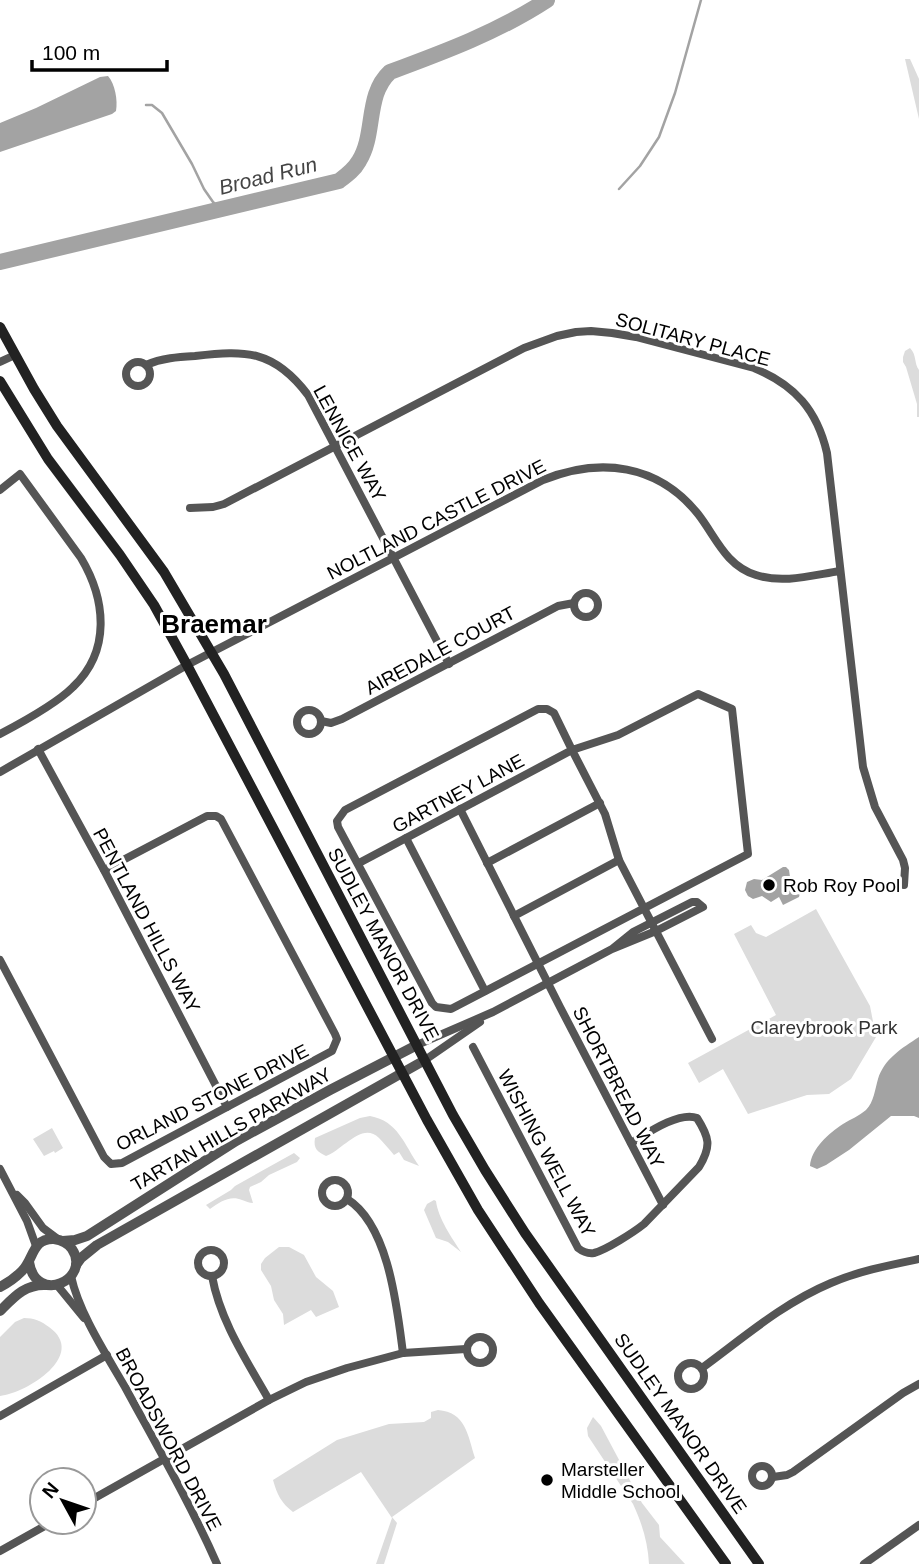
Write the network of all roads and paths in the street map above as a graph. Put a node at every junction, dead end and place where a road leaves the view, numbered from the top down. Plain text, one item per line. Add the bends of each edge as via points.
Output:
1 (0, 327) edge
2 (15, 355) junction
3 (0, 362) edge
4 (146, 365) dead end
5 (0, 381) edge
6 (335, 446) junction
7 (0, 491) edge
8 (190, 508) dead end
9 (394, 558) junction
10 (841, 571) junction
11 (574, 603) dead end
12 (212, 652) junction
13 (449, 664) junction
14 (187, 665) junction
15 (321, 721) dead end
16 (0, 734) edge
17 (38, 749) junction
18 (572, 750) junction
19 (0, 772) edge
20 (600, 803) junction
21 (460, 809) junction
22 (405, 838) junction
23 (619, 860) junction
24 (359, 863) junction
25 (487, 863) junction
26 (104, 870) junction
27 (904, 885) dead end
28 (644, 909) junction
29 (514, 916) junction
30 (652, 923) junction
31 (656, 932) junction
32 (612, 949) junction
33 (0, 960) edge
34 (538, 964) junction
35 (548, 983) junction
36 (485, 992) junction
37 (493, 1012) junction
38 (712, 1039) dead end
39 (417, 1045) junction
40 (473, 1047) dead end
41 (394, 1057) junction
42 (425, 1060) junction
43 (402, 1072) junction
44 (227, 1107) junction
45 (631, 1143) junction
46 (0, 1170) edge
47 (12, 1190) junction
48 (347, 1199) dead end
49 (663, 1205) junction
50 (61, 1240) junction
51 (36, 1246) junction
52 (919, 1259) edge
53 (29, 1262) junction
54 (76, 1265) junction
55 (71, 1276) junction
56 (212, 1276) dead end
57 (52, 1285) junction
58 (0, 1287) edge
59 (0, 1311) edge
60 (92, 1329) junction
61 (466, 1349) dead end
62 (403, 1353) junction
63 (107, 1355) junction
64 (702, 1368) dead end
65 (919, 1384) edge
66 (269, 1400) junction
67 (0, 1416) edge
68 (165, 1459) junction
69 (772, 1477) dead end
70 (98, 1496) edge
71 (919, 1525) edge
72 (28, 1535) edge
73 (0, 1551) edge
74 (869, 1563) edge
75 (217, 1564) edge
76 (726, 1564) edge
77 (760, 1564) edge

1 - 2 main road, SUDLEY MANOR DRIVE
2 - 3 street
2 - 12 main road, SUDLEY MANOR DRIVE via 57,426 164,572
4 - 6 street, LENNICE WAY via 226,352 268,360 299,383
5 - 14 main road via 48,459 154,606
6 - 8 street, SOLITARY PLACE via 224,504
6 - 9 street, LENNICE WAY
6 - 10 street, SOLITARY PLACE via 542,340 591,331 636,337 754,368 781,381 804,402 827,453
7 - 16 street via 20,474 90,573 102,621 90,663 74,686
9 - 10 street, NOLTLAND CASTLE DRIVE via 543,480 575,469 605,467 649,476 674,491 698,514 725,555 747,572 786,579
9 - 12 street, NOLTLAND CASTLE DRIVE
9 - 13 street, LENNICE WAY
10 - 27 street, SOLITARY PLACE via 866,779 903,860
11 - 13 street, AIREDALE COURT via 558,606
12 - 14 street, NOLTLAND CASTLE DRIVE
12 - 39 main road, SUDLEY MANOR DRIVE
13 - 15 street, AIREDALE COURT via 342,719
14 - 17 street
14 - 41 main road
17 - 19 street
17 - 26 street, PENTLAND HILLS WAY
18 - 20 street
18 - 21 street, GARTNEY LANE
18 - 24 street via 554,713 538,709 345,810 338,827
18 - 28 street, GARTNEY LANE via 618,735 698,694 732,709 748,854
20 - 23 street
20 - 25 street
21 - 22 street, GARTNEY LANE
21 - 25 street, SHORTBREAD WAY
22 - 24 street, GARTNEY LANE
22 - 36 street
23 - 28 street
23 - 29 street
24 - 36 street via 432,1003 451,1009
25 - 29 street, SHORTBREAD WAY
26 - 44 street, PENTLAND HILLS WAY
26 - 44 street, ORLAND STONE DRIVE via 207,816 216,816 335,1034 329,1054
28 - 30 street
28 - 34 street
29 - 34 street, SHORTBREAD WAY
30 - 31 street
30 - 31 street via 695,901 703,907
30 - 32 street
31 - 32 street
31 - 38 street
32 - 35 street
33 - 44 street, ORLAND STONE DRIVE via 111,1164 122,1163
34 - 35 street, SHORTBREAD WAY
34 - 36 street
35 - 37 street
35 - 45 street, SHORTBREAD WAY
37 - 39 street
37 - 42 street
39 - 41 street, TARTAN HILLS PARKWAY
39 - 42 main road, SUDLEY MANOR DRIVE
40 - 49 street, WISHING WELL WAY via 581,1251 597,1252 636,1230
41 - 43 main road
41 - 50 street, TARTAN HILLS PARKWAY via 236,1141 88,1236
42 - 43 street, TARTAN HILLS PARKWAY
42 - 77 main road, SUDLEY MANOR DRIVE via 525,1233
43 - 54 street, TARTAN HILLS PARKWAY via 97,1245
43 - 76 main road via 508,1257
45 - 49 street, SHORTBREAD WAY
45 - 49 street, WISHING WELL WAY via 688,1116 704,1129 708,1142 704,1159
46 - 47 street
47 - 50 street via 43,1228
47 - 51 street
48 - 62 street via 365,1215 382,1249
50 - 51 street, TARTAN HILLS PARKWAY via 46,1240
50 - 54 street via 72,1250
51 - 53 street
52 - 64 street via 858,1273 807,1294
53 - 57 street via 38,1281
53 - 58 street
54 - 55 street, TARTAN HILLS PARKWAY
55 - 57 street
55 - 60 street, BROADSWORD DRIVE
56 - 66 street via 222,1313
57 - 59 street via 25,1288
57 - 60 street, BROADSWORD DRIVE
60 - 63 street, BROADSWORD DRIVE
61 - 62 street
62 - 66 street via 317,1378
63 - 67 street
63 - 68 street, BROADSWORD DRIVE
65 - 69 street via 793,1472
66 - 68 street
68 - 70 street
68 - 75 street, BROADSWORD DRIVE
71 - 74 street
72 - 73 street

